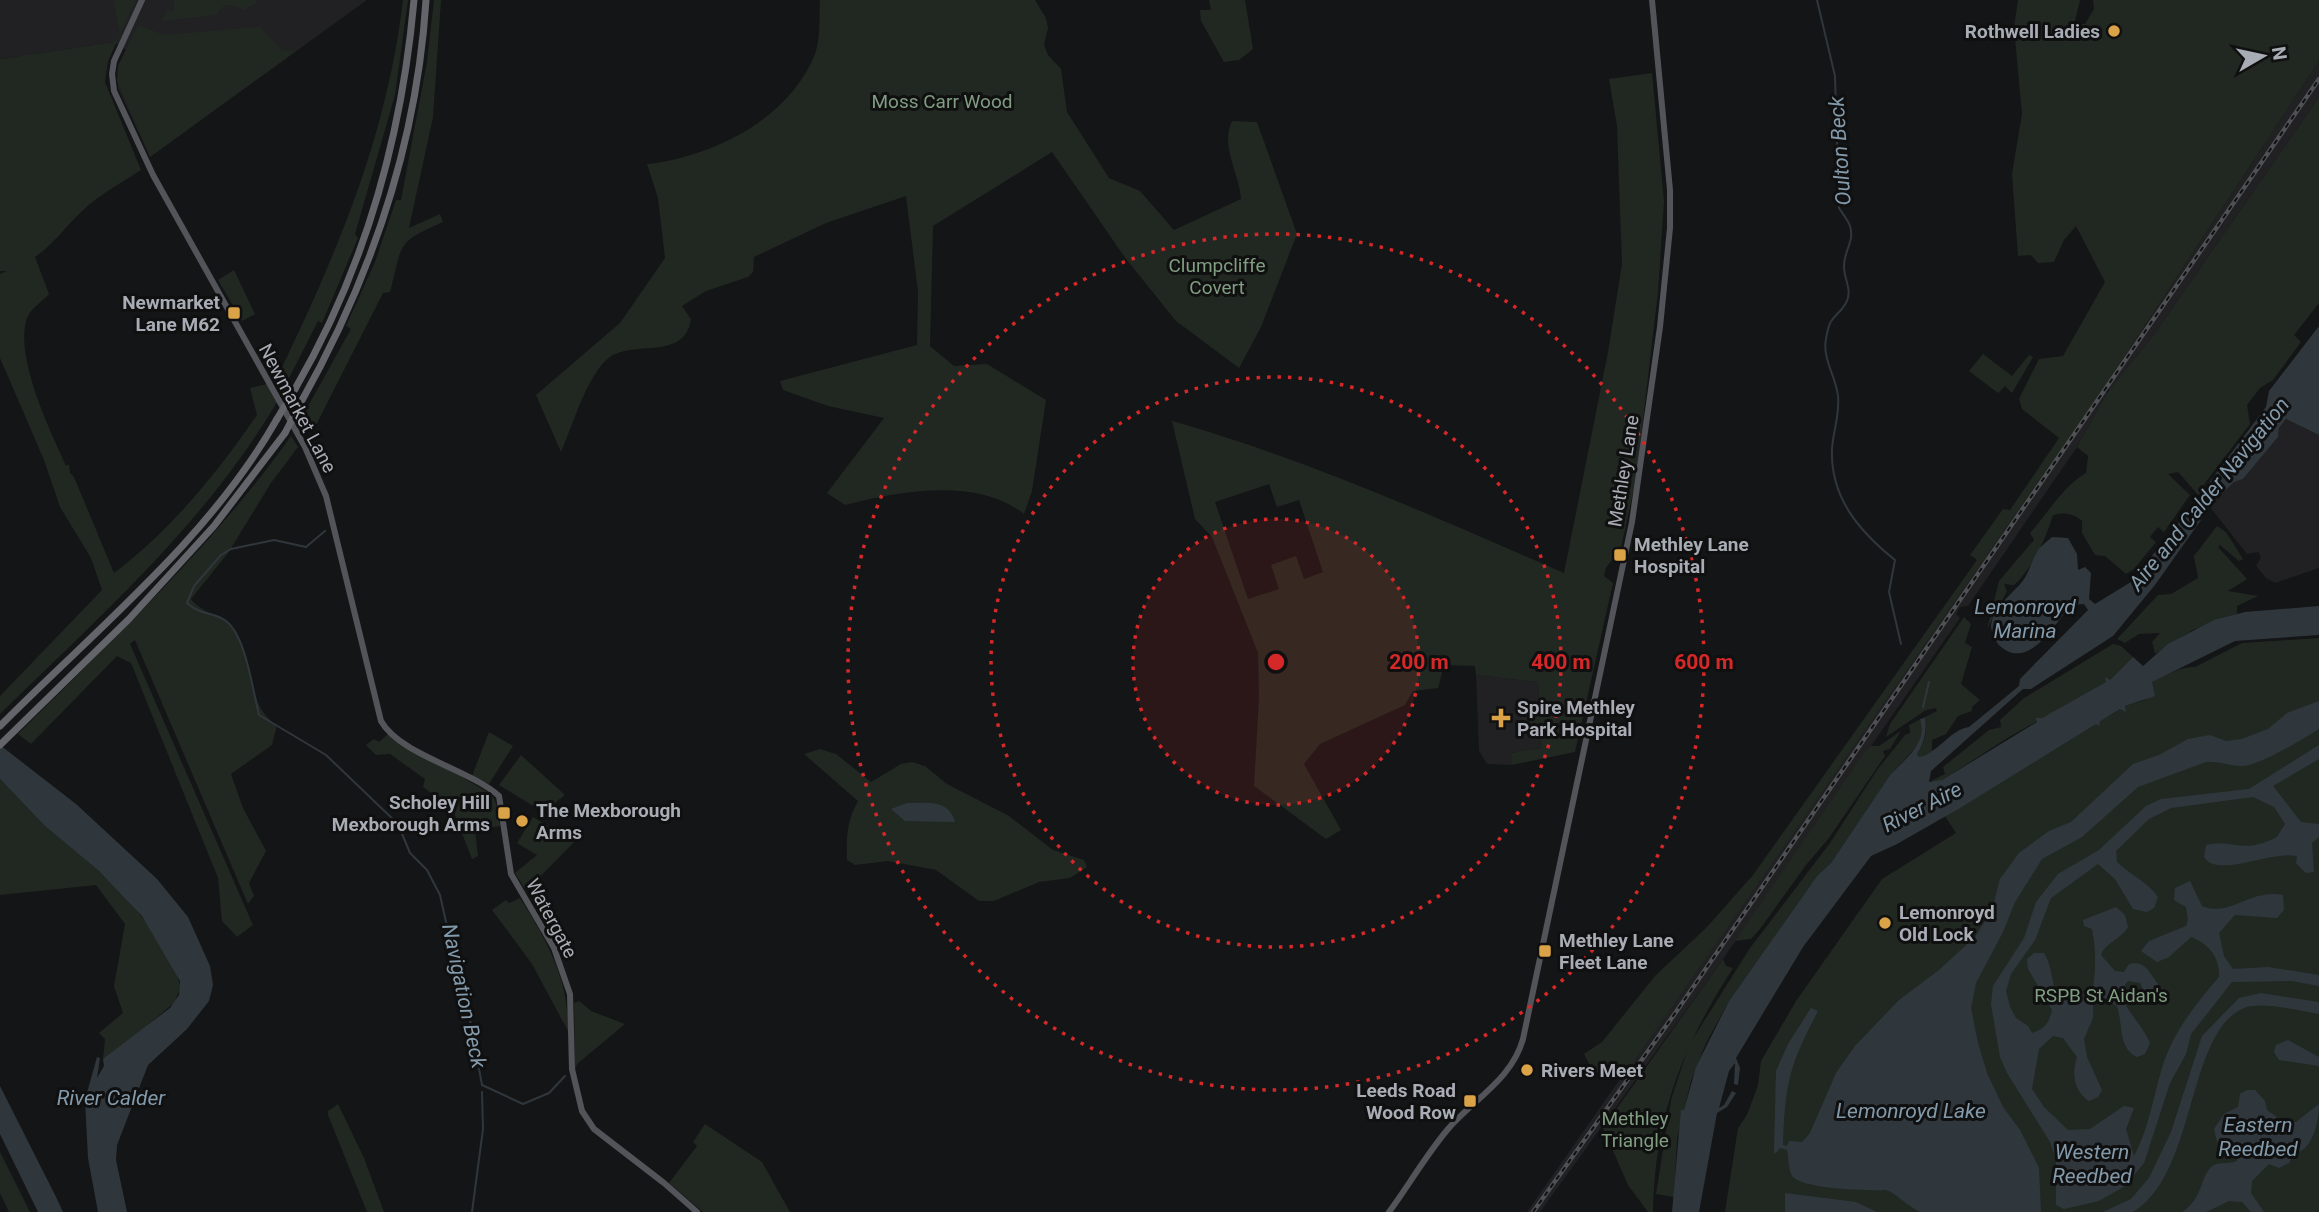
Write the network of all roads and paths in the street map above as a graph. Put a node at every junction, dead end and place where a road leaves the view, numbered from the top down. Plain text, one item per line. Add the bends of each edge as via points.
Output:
1 (142, 0) edge
2 (414, 0) edge
3 (426, 0) edge
4 (1652, 0) edge
5 (0, 726) edge
6 (0, 745) edge
7 (499, 796) joint
8 (697, 1212) edge
9 (1389, 1212) edge

1 - 7 main road, Newmarket Lane via 114,61 114,91 153,176 305,447 326,496 381,721 389,732
2 - 5 highway, bridge via 406,75 381,186 335,310 278,419 247,467 184,544
3 - 6 highway, bridge via 410,128 379,236 348,313 285,433 206,535 129,619
4 - 9 main road, Methley Lane via 1670,190 1668,262 1634,509 1523,1039 1513,1065 1455,1121
7 - 8 main road, Watergate via 512,874 554,948 570,994 576,1096 594,1129

